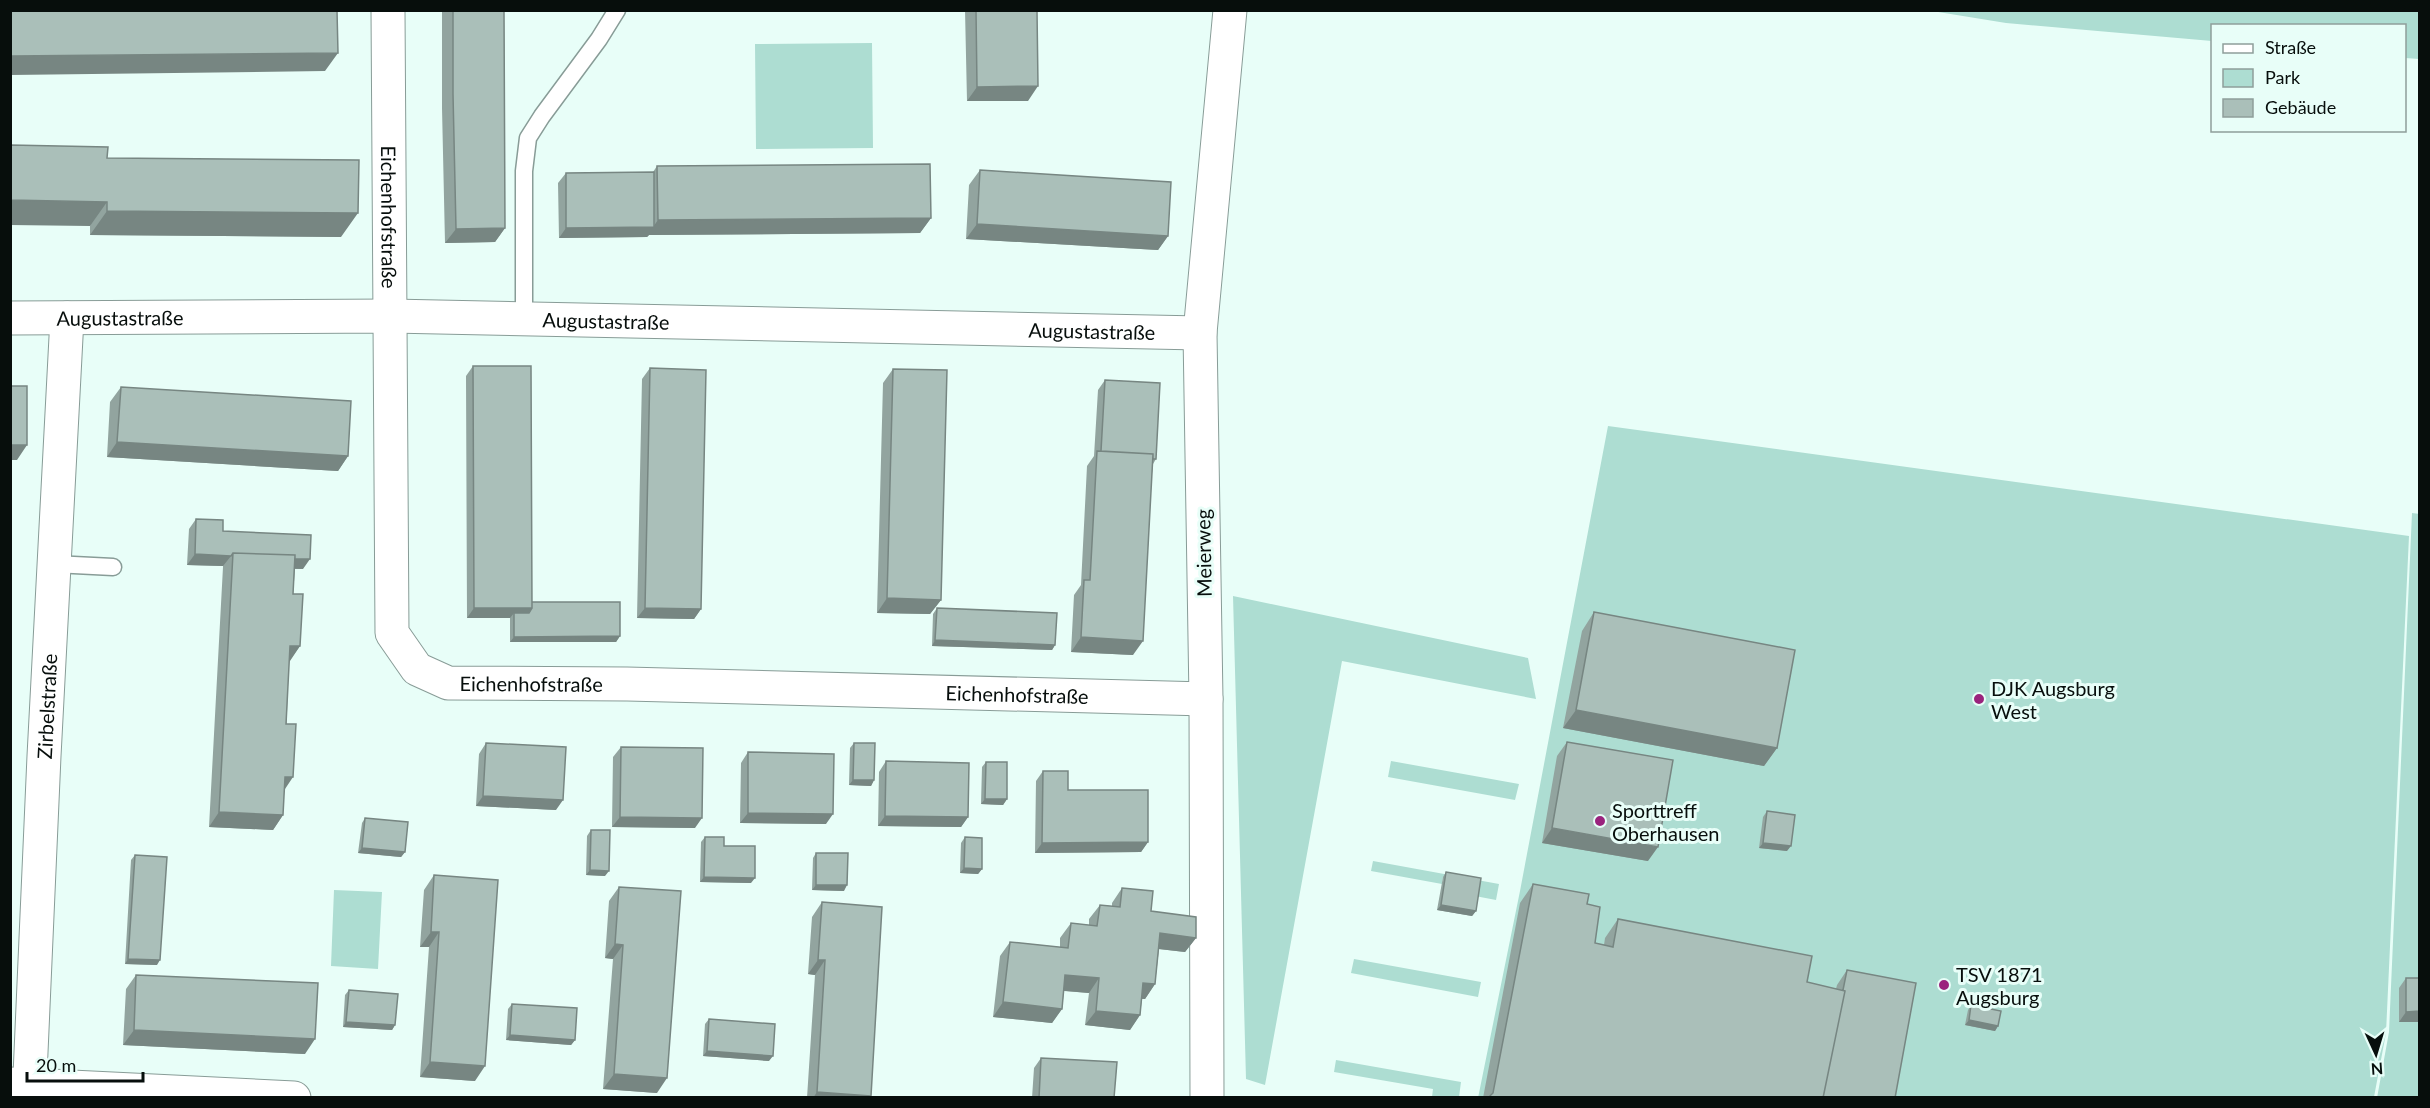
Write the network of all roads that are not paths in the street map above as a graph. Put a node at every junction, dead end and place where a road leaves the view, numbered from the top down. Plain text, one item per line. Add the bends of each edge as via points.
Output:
1 (388, 10) edge
2 (617, 10) edge
3 (1230, 10) edge
4 (391, 316) junction
5 (10, 318) edge
6 (68, 318) junction
7 (524, 318) junction
8 (1200, 333) junction
9 (54, 564) junction
10 (113, 567) dead end
11 (1206, 699) junction
12 (23, 1088) edge
13 (294, 1098) edge
14 (1207, 1098) edge

1 - 4 street, Eichenhofstraße
2 - 7 lane via 528,138 524,171
3 - 8 street, Meierweg
4 - 6 street, Augustastraße
4 - 7 street, Augustastraße
4 - 11 street, Eichenhofstraße via 392,633 417,669 448,683
5 - 6 street, Augustastraße
6 - 9 street, Zirbelstraße
7 - 8 street, Augustastraße
8 - 11 street, Meierweg
9 - 10 lane
9 - 12 street, Zirbelstraße
11 - 14 street, Meierweg
12 - 13 street

